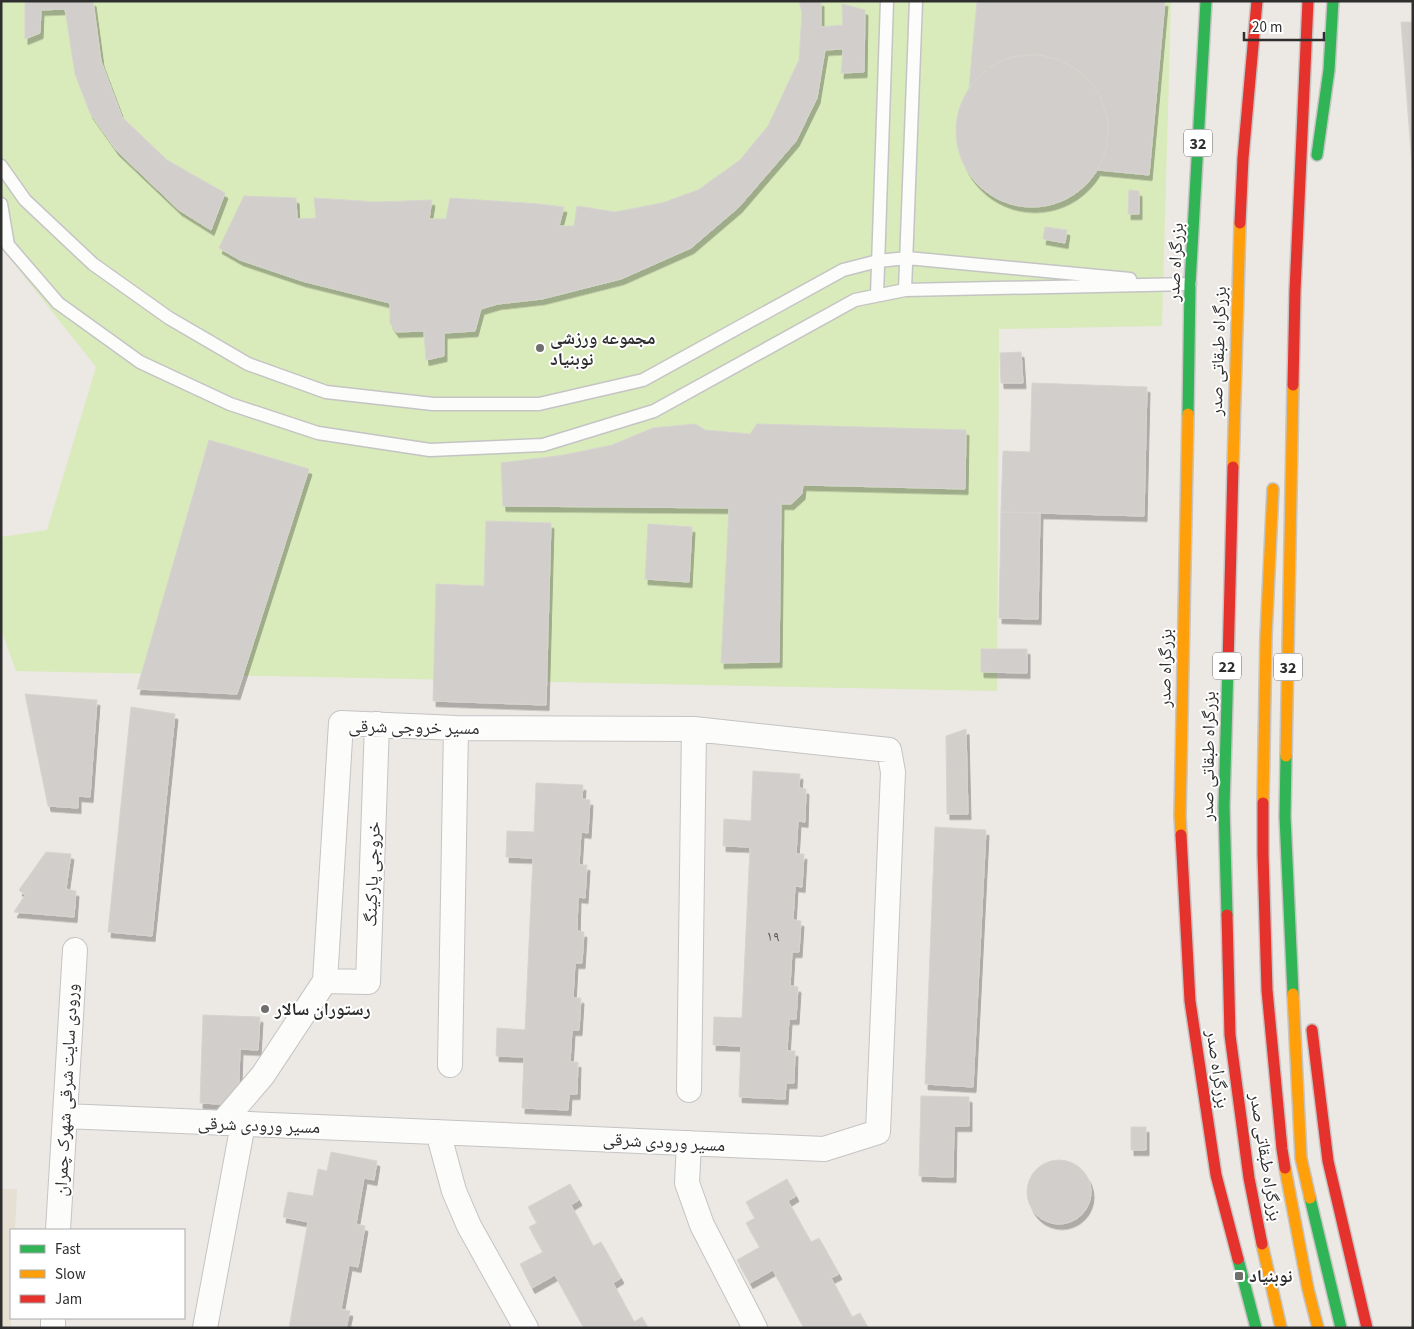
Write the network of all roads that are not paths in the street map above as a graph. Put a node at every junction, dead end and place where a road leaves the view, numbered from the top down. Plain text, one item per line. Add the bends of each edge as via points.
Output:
1 (888, 1) edge
2 (916, 1) edge
3 (1206, 1) edge
4 (1257, 1) edge
5 (1308, 1) edge
6 (1333, 1) edge
7 (1191, 60) dead end
8 (1, 166) edge
9 (1315, 168) dead end
10 (1, 204) edge
11 (1310, 207) dead end
12 (907, 258) junction
13 (878, 262) junction
14 (1190, 284) junction
15 (905, 290) junction
16 (877, 295) junction
17 (1294, 325) junction
18 (1274, 477) dead end
19 (377, 724) junction
20 (456, 728) junction
21 (694, 729) junction
22 (889, 750) joint
23 (1285, 817) junction
24 (75, 950) dead end
25 (1303, 964) dead end
26 (326, 981) junction
27 (1311, 1023) dead end
28 (450, 1065) dead end
29 (689, 1090) dead end
30 (65, 1116) junction
31 (232, 1123) junction
32 (438, 1132) junction
33 (689, 1144) junction
34 (58, 1229) edge
35 (205, 1328) edge
36 (526, 1328) edge
37 (755, 1328) edge
38 (1256, 1328) edge
39 (1281, 1328) edge
40 (1318, 1328) edge
41 (1341, 1328) edge
42 (1367, 1328) edge

1 - 13 lane
2 - 12 lane
3 - 14 highway, بزرگراه صدر / 32
4 - 39 highway, بزرگراه طبقاتی صدر / 22 via 1243,158 1224,807 1230,1035 1249,1178
5 - 17 highway, 32
6 - 9 highway via 1329,70
7 - 14 highway
8 - 13 lane via 25,200 93,264 169,318 248,364 326,392 433,404 539,404 643,380 843,270
10 - 16 lane via 8,245 58,304 140,362 230,404 318,434 430,450 543,446 654,411 855,300
11 - 17 highway
12 - 13 lane
12 - 14 lane
12 - 15 lane
13 - 16 lane
14 - 15 lane
14 - 38 highway, بزرگراه صدر / 32 via 1180,816 1190,1001 1216,1175
15 - 16 lane
17 - 23 highway, 32
18 - 40 highway, بزرگراه طبقاتی صدر / 22 via 1264,734 1267,990 1282,1149
19 - 20 street, مسیر خروجی شرقی
19 - 26 street, مسیر خروجی شرقی via 341,723
19 - 26 street, خروجی پارکینگ via 368,982
20 - 21 street, مسیر خروجی شرقی
20 - 28 street
21 - 22 street, مسیر خروجی شرقی
21 - 29 street
22 - 33 street, مسیر ورودی شرقی via 893,772 878,1132 824,1149
23 - 25 highway
23 - 41 highway, 32 via 1301,1158
24 - 30 street, ورودی سایت شرقی شهرک چمران
26 - 31 street
27 - 42 highway via 1328,1161
30 - 31 street, مسیر ورودی شرقی
30 - 34 street, ورودی سایت شرقی شهرک چمران
31 - 32 street, مسیر ورودی شرقی
31 - 35 street
32 - 33 street, مسیر ورودی شرقی
32 - 36 street via 454,1191 468,1226
33 - 37 street via 687,1183 702,1225

